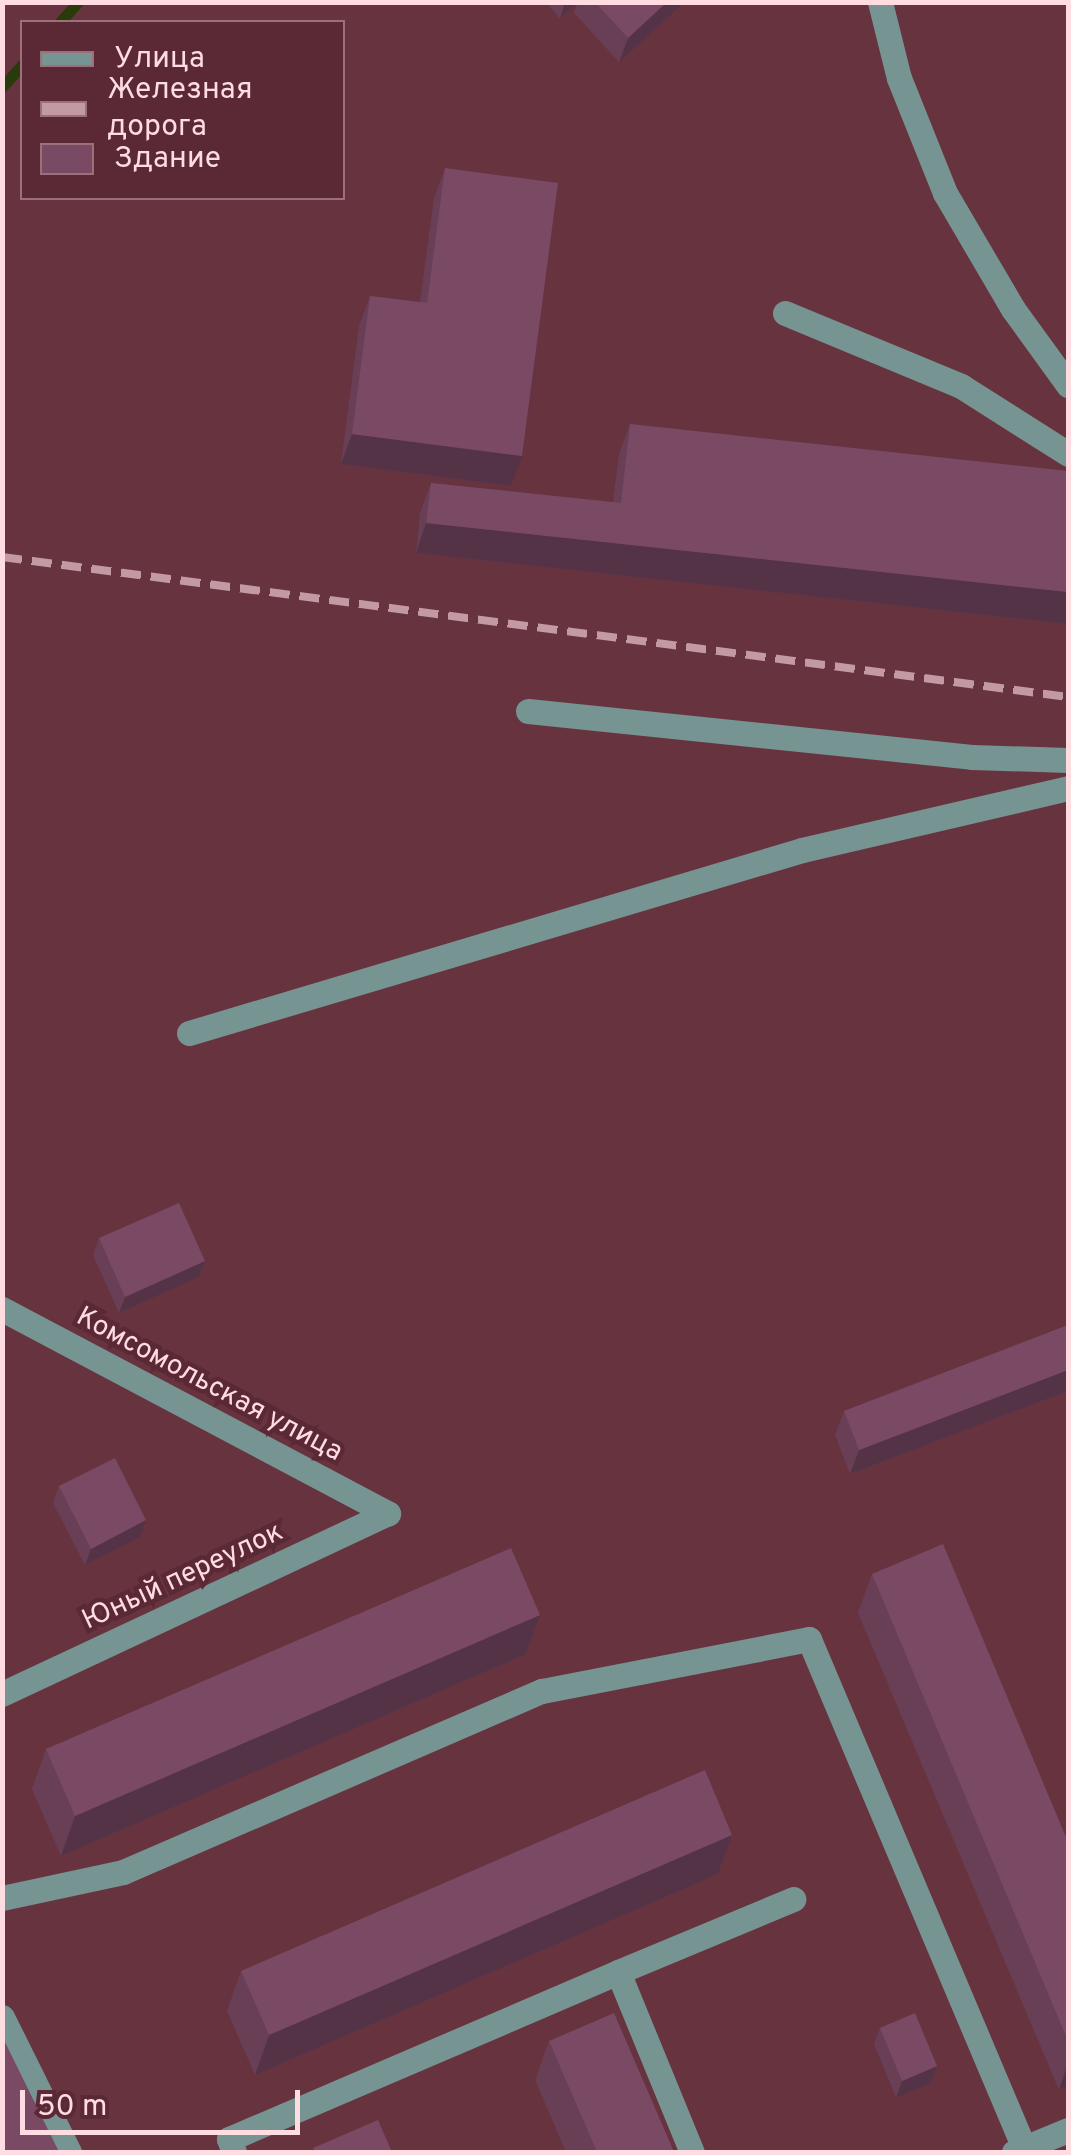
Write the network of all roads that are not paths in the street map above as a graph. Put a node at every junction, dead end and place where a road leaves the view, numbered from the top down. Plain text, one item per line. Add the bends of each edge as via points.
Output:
1 (880, 2) edge
2 (784, 313) dead end
3 (1068, 386) edge
4 (1068, 454) edge
5 (528, 711) dead end
6 (1068, 760) edge
7 (1068, 788) edge
8 (189, 1033) dead end
9 (2, 1309) edge
10 (388, 1513) joint
11 (2, 1694) edge
12 (2, 1898) edge
13 (793, 1899) dead end
14 (618, 1972) junction
15 (2, 2017) edge
16 (1068, 2130) edge
17 (1019, 2150) edge
18 (68, 2152) edge
19 (234, 2152) edge
20 (692, 2152) edge

1 - 3 street via 898,78 946,193 1013,309
2 - 4 street via 961,386
5 - 6 street via 972,757
7 - 8 street via 802,850
9 - 10 street, Комсомольская улица
10 - 11 street, Юный переулок
12 - 17 street via 123,1872 542,1691 810,1639
13 - 14 street
14 - 19 street via 229,2139
14 - 20 street
15 - 18 street
16 - 17 street

